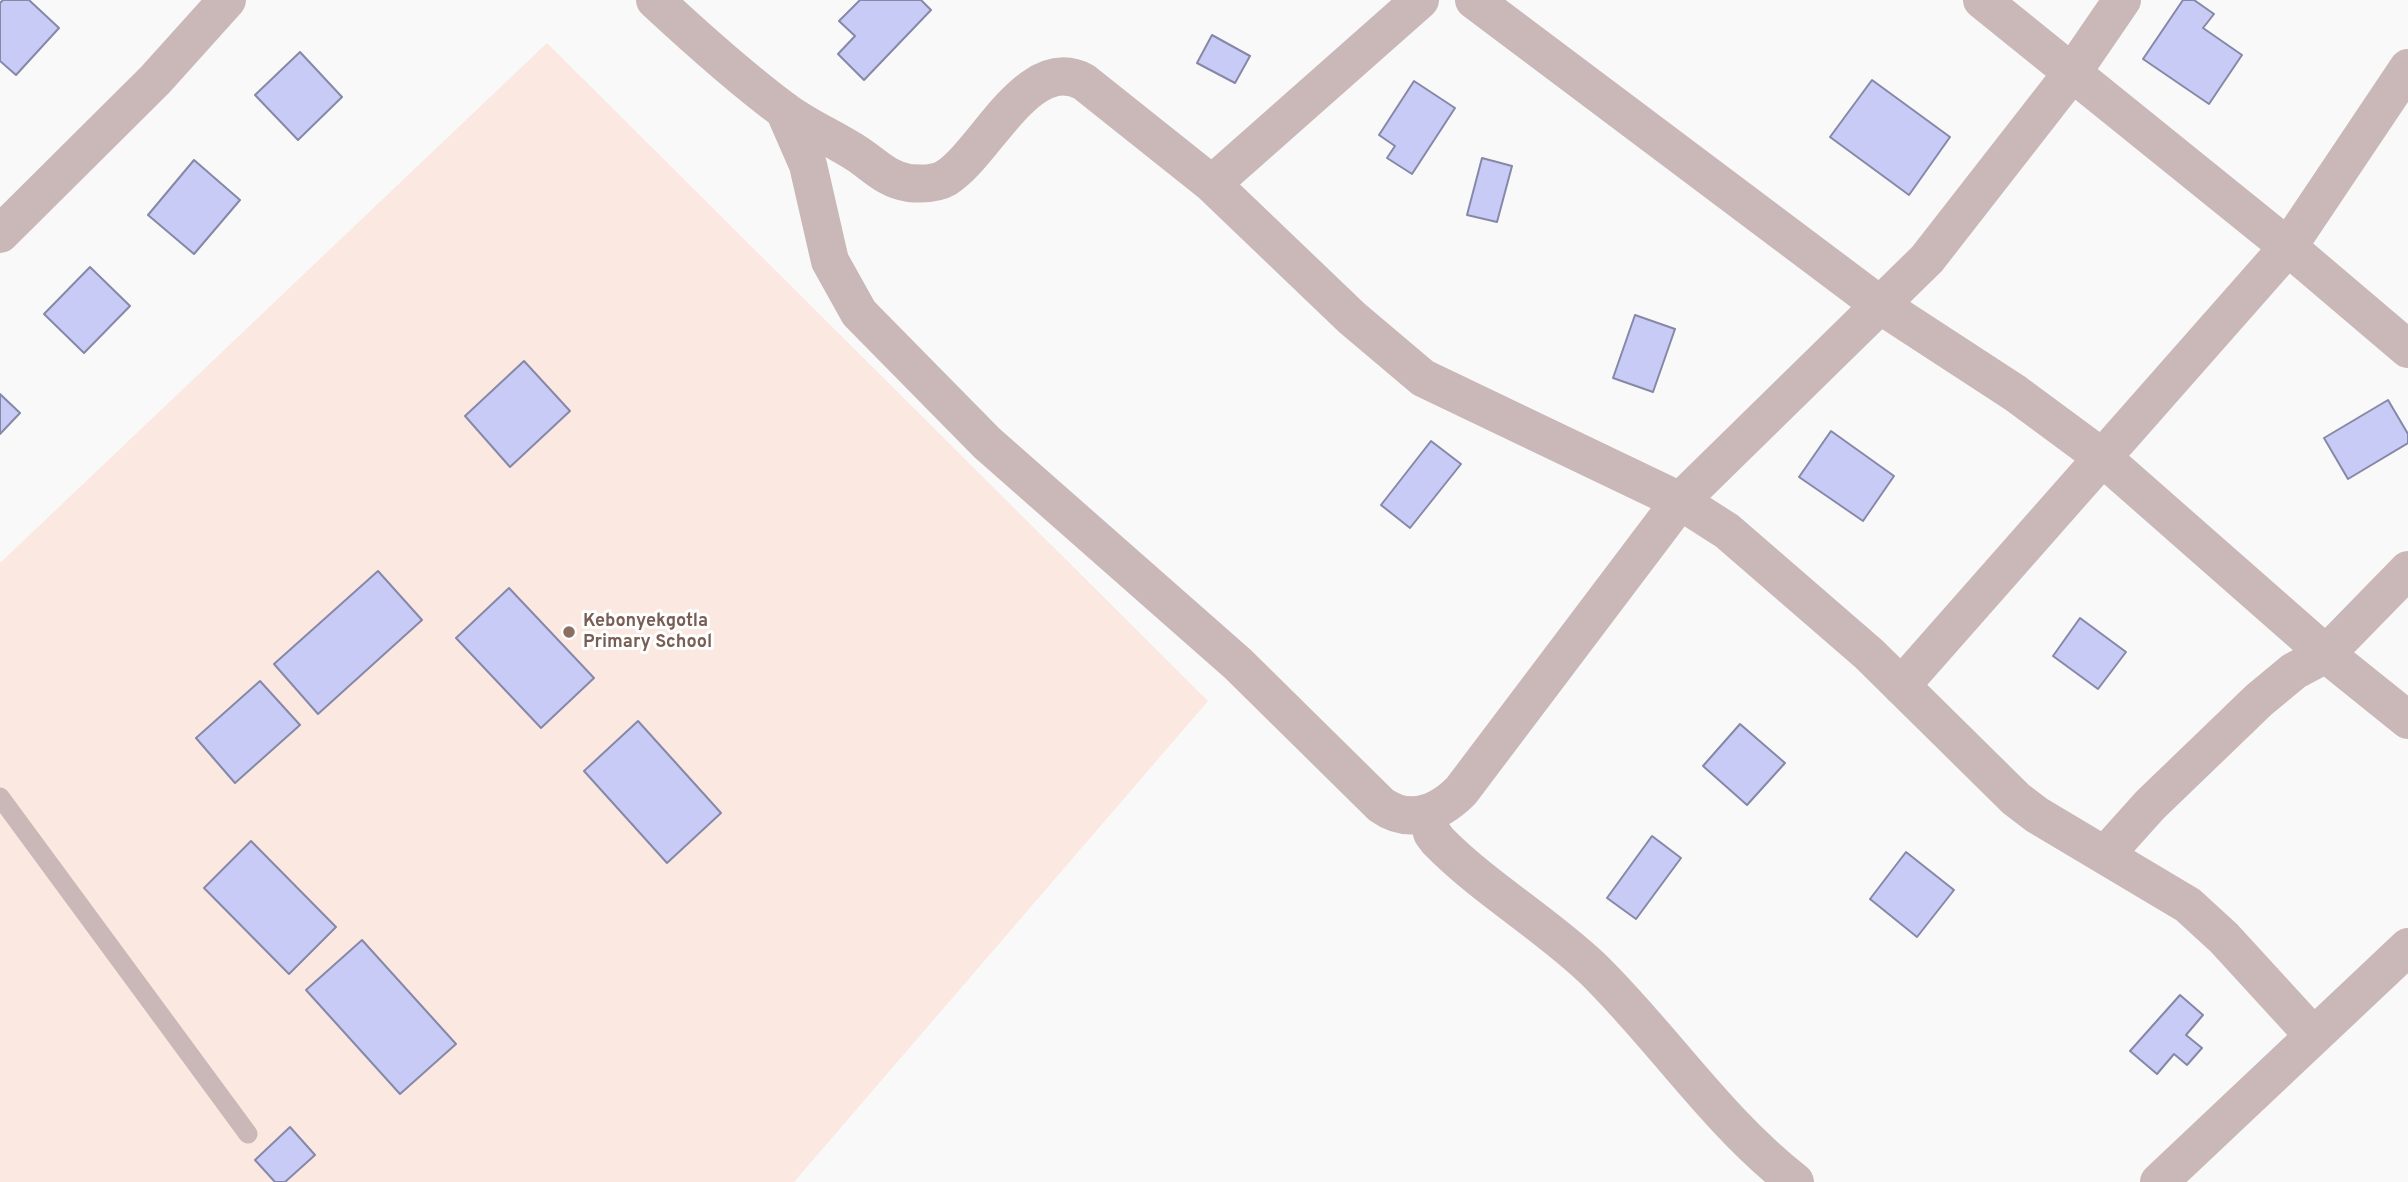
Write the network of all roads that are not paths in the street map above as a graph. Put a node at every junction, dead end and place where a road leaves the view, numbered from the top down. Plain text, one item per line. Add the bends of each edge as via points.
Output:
1 (227, 0) edge
2 (655, 0) edge
3 (1420, 0) edge
4 (1474, 0) edge
5 (1982, 0) edge
6 (2122, 0) edge
7 (2408, 68) edge
8 (2072, 73) junction
9 (784, 110) junction
10 (1212, 184) junction
11 (0, 234) edge
12 (2288, 247) junction
13 (1880, 305) junction
14 (2408, 349) edge
15 (2103, 458) junction
16 (1680, 501) junction
17 (2408, 570) edge
18 (2326, 654) junction
19 (1901, 686) junction
20 (2408, 720) edge
21 (0, 797) edge
22 (1427, 813) junction
23 (2106, 854) junction
24 (2408, 947) edge
25 (2312, 1034) junction
26 (248, 1135) dead end
27 (1795, 1182) edge
28 (2159, 1182) edge

1 - 11 street via 155,80
2 - 9 street
3 - 10 street
4 - 13 street
5 - 8 street
6 - 8 street
7 - 12 street
8 - 12 street
8 - 13 street via 1927,258
9 - 10 street via 887,176 908,183 937,182 982,144 1033,86 1067,75 1084,82
9 - 22 street via 814,186 830,261 859,313 987,443 1238,664 1381,805 1407,817
10 - 16 street via 1352,318 1423,378
12 - 14 street
12 - 15 street
13 - 15 street via 2015,393
13 - 16 street
15 - 18 street
15 - 19 street
16 - 19 street via 1727,531 1786,579
16 - 22 street via 1461,791
17 - 18 street
18 - 20 street
18 - 23 street via 2294,671 2259,700
19 - 23 street via 2016,799
21 - 26 lane
22 - 27 street via 1438,841 1594,971 1705,1097
23 - 25 street via 2188,905
24 - 25 street
25 - 28 street

